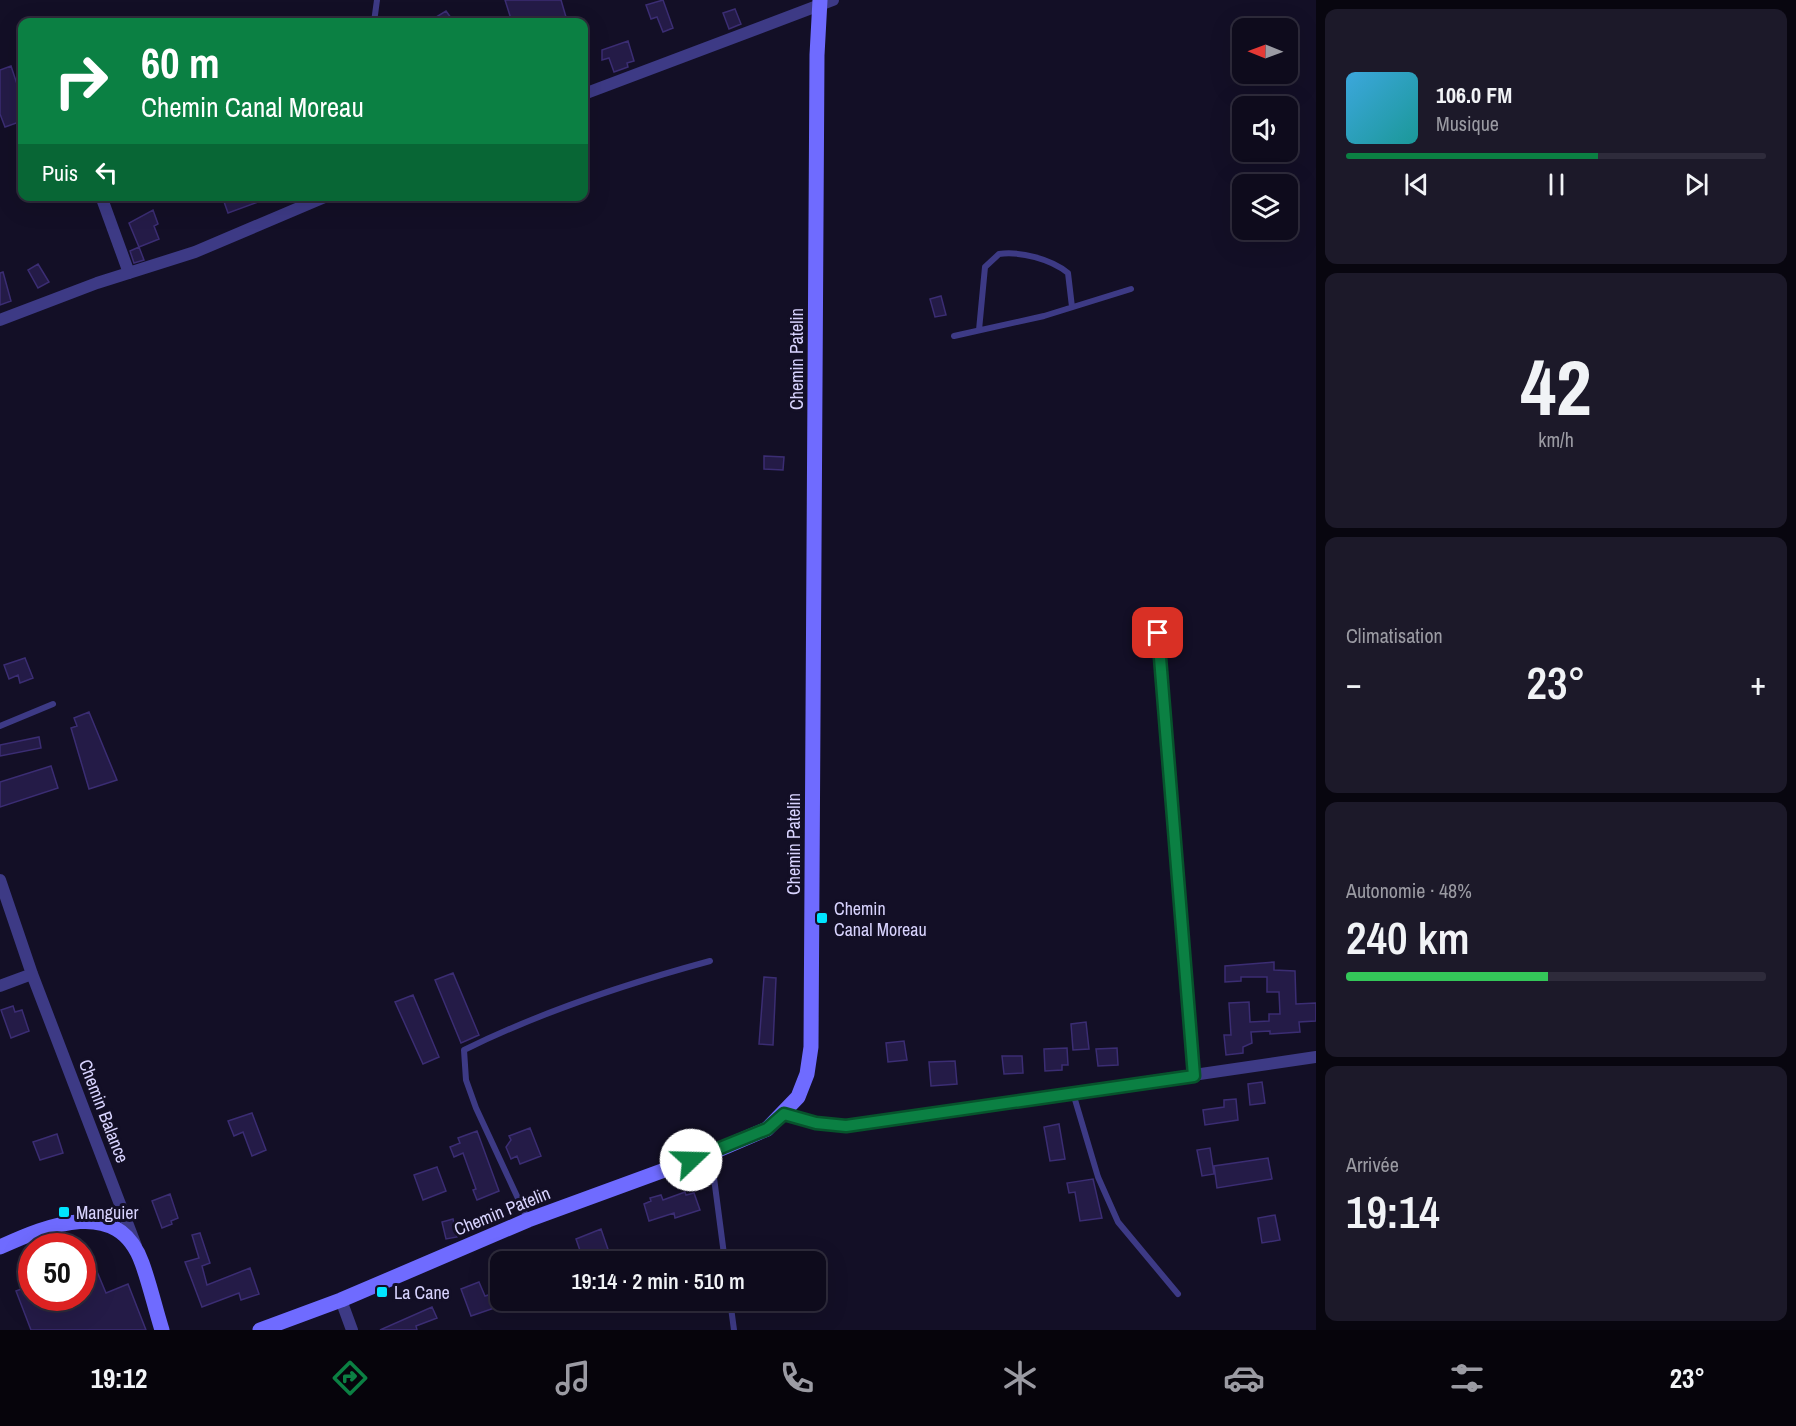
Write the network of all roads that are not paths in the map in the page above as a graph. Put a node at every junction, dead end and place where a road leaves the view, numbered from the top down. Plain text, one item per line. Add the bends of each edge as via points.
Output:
1 (377, 0) edge
2 (824, 1) edge
3 (375, 18) edge
4 (588, 92) edge
5 (103, 201) edge
6 (315, 201) edge
7 (129, 273) junction
8 (1131, 289) dead end
9 (1072, 307) junction
10 (0, 320) edge
11 (979, 330) junction
12 (954, 336) dead end
13 (1158, 633) dead end
14 (53, 704) dead end
15 (0, 726) edge
16 (0, 880) edge
17 (3, 901) edge
18 (710, 961) dead end
19 (32, 974) junction
20 (0, 986) edge
21 (1316, 1057) edge
22 (1194, 1076) junction
23 (1074, 1093) junction
24 (784, 1114) junction
25 (711, 1153) junction
26 (528, 1220) junction
27 (0, 1247) edge
28 (724, 1251) edge
29 (142, 1261) junction
30 (1178, 1294) dead end
31 (341, 1300) junction
32 (731, 1311) edge
33 (162, 1330) edge
34 (260, 1330) edge
35 (352, 1330) edge
36 (734, 1330) edge

1 - 3 lane
2 - 4 street
2 - 24 main road, Chemin Patelin via 817,67 811,1047 798,1097
5 - 7 street
6 - 7 street via 195,252
7 - 10 street
8 - 9 lane
9 - 11 lane
9 - 11 lane via 1068,273 1060,267 1022,255 999,254 985,267
11 - 12 lane
13 - 22 lane
14 - 15 lane
16 - 17 street, Chemin Balance
17 - 19 street, Chemin Balance
18 - 26 lane via 550,1010 464,1050 466,1080 476,1108
19 - 20 street
19 - 29 street, Chemin Balance
21 - 22 street
22 - 23 street
23 - 24 street via 846,1126
23 - 30 lane via 1098,1177 1118,1222
24 - 25 main road, Chemin Patelin via 767,1129
25 - 26 main road, Chemin Patelin
25 - 28 lane
26 - 31 main road, Chemin Patelin
27 - 29 main road via 78,1221 95,1220 124,1235
29 - 33 main road
31 - 34 main road, Chemin Patelin
31 - 35 street
32 - 36 lane

